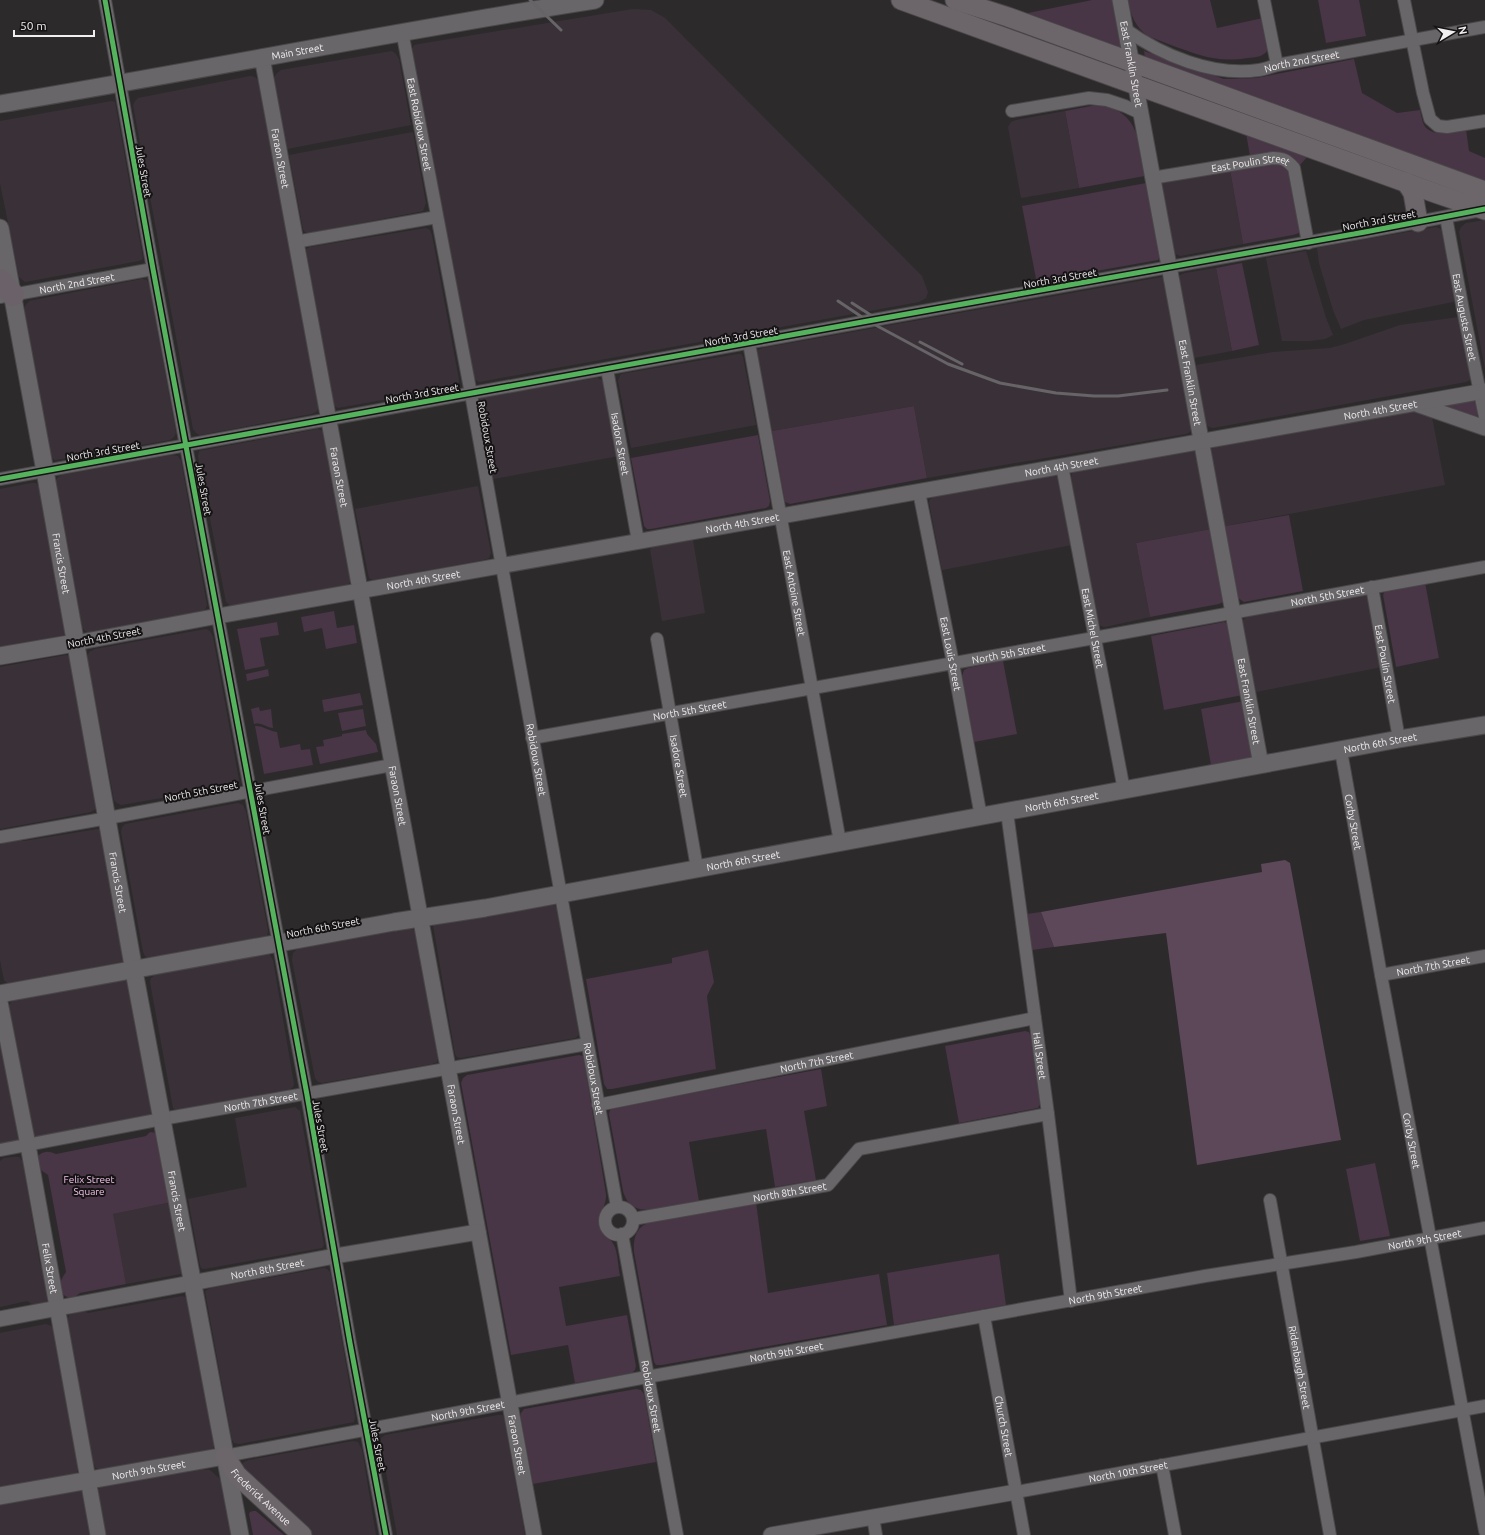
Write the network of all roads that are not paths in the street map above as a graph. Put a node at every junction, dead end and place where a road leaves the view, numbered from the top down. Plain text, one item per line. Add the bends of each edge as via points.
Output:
1 (105, 0) edge
2 (595, 0) edge
3 (901, 0) edge
4 (955, 0) edge
5 (1120, 0) edge
6 (1264, 0) edge
7 (1404, 0) edge
8 (1485, 27) edge
9 (1125, 29) junction
10 (402, 31) junction
11 (1412, 40) junction
12 (262, 57) junction
13 (1132, 62) junction
14 (1277, 65) junction
15 (120, 84) junction
16 (1135, 84) junction
17 (0, 104) edge
18 (1012, 111) dead end
19 (1140, 113) junction
20 (1485, 121) edge
21 (1152, 178) junction
22 (1406, 182) junction
23 (1485, 205) edge
24 (438, 217) junction
25 (1446, 217) junction
26 (1418, 222) junction
27 (0, 228) edge
28 (295, 242) junction
29 (1308, 242) junction
30 (1169, 268) junction
31 (153, 269) junction
32 (4, 290) edge
33 (749, 343) junction
34 (607, 369) junction
35 (1482, 391) edge
36 (471, 394) junction
37 (1415, 404) junction
38 (1485, 417) edge
39 (328, 419) junction
40 (1485, 428) edge
41 (1201, 441) junction
42 (186, 445) junction
43 (1062, 466) junction
44 (46, 470) junction
45 (0, 479) edge
46 (919, 492) junction
47 (781, 516) junction
48 (638, 541) junction
49 (501, 566) junction
50 (1485, 567) edge
51 (1372, 587) junction
52 (360, 591) junction
53 (1233, 612) junction
54 (218, 616) junction
55 (1094, 638) junction
56 (657, 640) dead end
57 (75, 642) junction
58 (0, 656) edge
59 (953, 663) junction
60 (812, 688) junction
61 (670, 713) junction
62 (1485, 725) edge
63 (532, 738) junction
64 (1400, 739) junction
65 (1341, 750) junction
66 (392, 765) junction
67 (1261, 765) junction
68 (1124, 790) junction
69 (251, 791) junction
70 (1007, 812) junction
71 (981, 817) junction
72 (108, 818) junction
73 (0, 837) edge
74 (840, 842) junction
75 (698, 868) junction
76 (560, 893) junction
77 (421, 919) junction
78 (279, 944) junction
79 (1485, 956) edge
80 (134, 971) junction
81 (1381, 975) junction
82 (0, 994) edge
83 (0, 1002) edge
84 (1035, 1018) junction
85 (587, 1044) junction
86 (448, 1069) junction
87 (307, 1095) junction
88 (598, 1105) junction
89 (1048, 1114) junction
90 (162, 1119) junction
91 (28, 1145) junction
92 (0, 1150) edge
93 (1270, 1200) dead end
94 (617, 1207) junction
95 (633, 1219) junction
96 (1485, 1228) edge
97 (478, 1232) junction
98 (622, 1234) junction
99 (1431, 1237) junction
100 (334, 1256) junction
101 (1282, 1264) junction
102 (192, 1282) junction
103 (1071, 1301) junction
104 (57, 1308) junction
105 (984, 1316) junction
106 (0, 1319) edge
107 (648, 1377) junction
108 (510, 1402) junction
109 (1485, 1406) edge
110 (1463, 1410) junction
111 (366, 1429) junction
112 (1312, 1438) junction
113 (225, 1456) junction
114 (1162, 1465) junction
115 (88, 1480) junction
116 (1016, 1492) junction
117 (0, 1496) edge
118 (873, 1517) junction
119 (1485, 1531) edge
120 (98, 1535) edge
121 (240, 1535) edge
122 (302, 1535) edge
123 (386, 1535) edge
124 (534, 1535) edge
125 (676, 1535) edge
126 (771, 1535) edge
127 (876, 1535) edge
128 (1024, 1535) edge
129 (1176, 1535) edge
130 (1330, 1535) edge

1 - 15 street, Jules Street
2 - 10 main road, Main Street
3 - 16 main road
4 - 13 main road
5 - 9 street, East Franklin Street
6 - 14 street
7 - 11 street
8 - 11 street, North 2nd Street
9 - 13 street, East Franklin Street
9 - 14 street, North 2nd Street via 1167,53 1216,69 1259,70
10 - 12 main road, Main Street
10 - 24 street, East Robidoux Street
11 - 14 street, North 2nd Street
11 - 20 street via 1430,119 1438,126 1447,127
12 - 15 main road, Main Street
12 - 28 street, Faraon Street
13 - 16 street, East Franklin Street
13 - 23 main road via 1441,174
15 - 17 main road, Main Street
15 - 31 street, Jules Street
16 - 19 street, East Franklin Street
16 - 22 main road
18 - 19 street via 1089,98 1107,100
19 - 21 street, East Franklin Street
21 - 29 street, East Poulin Street via 1282,158 1294,168
21 - 30 street, East Franklin Street
22 - 23 main road
22 - 26 main road via 1413,193
23 - 25 street, North 3rd Street
24 - 28 street
24 - 36 street, Robidoux Street
25 - 26 street, North 3rd Street
25 - 35 street, East Auguste Street
26 - 29 street, North 3rd Street
27 - 32 main road, Francis Street
28 - 39 street, Faraon Street
29 - 30 street, North 3rd Street
30 - 33 street, North 3rd Street
30 - 41 street, East Franklin Street
31 - 32 street, North 2nd Street
31 - 42 street, Jules Street
32 - 44 main road, Francis Street
33 - 34 street, North 3rd Street
33 - 47 street, East Antoine Street
34 - 36 street, North 3rd Street
34 - 48 street, Isadore Street
35 - 37 street, North 4th Street
35 - 38 street, East Auguste Street
36 - 39 street, North 3rd Street
36 - 49 street, Robidoux Street
37 - 40 street
37 - 41 street, North 4th Street
39 - 42 street, North 3rd Street
39 - 52 street, Faraon Street
41 - 43 street, North 4th Street
41 - 53 street, East Franklin Street
42 - 44 street, North 3rd Street
42 - 54 street, Jules Street
43 - 46 street, North 4th Street
43 - 55 street, East Michel Street
44 - 45 street, North 3rd Street
44 - 57 main road, Francis Street
46 - 47 street, North 4th Street
46 - 59 street, East Louis Street
47 - 48 street, North 4th Street
47 - 60 street, East Antoine Street
48 - 49 street, North 4th Street
49 - 52 street, North 4th Street
49 - 63 street, Robidoux Street
50 - 51 street, North 5th Street
51 - 53 street, North 5th Street
51 - 64 street, East Poulin Street
52 - 54 street, North 4th Street
52 - 66 street, Faraon Street
53 - 55 street, North 5th Street
53 - 67 street, East Franklin Street
54 - 57 street, North 4th Street
54 - 69 street, Jules Street
55 - 59 street, North 5th Street
55 - 68 street, East Michel Street
56 - 61 street, Isadore Street
57 - 58 main road, North 4th Street
57 - 72 main road, Francis Street
59 - 60 street, North 5th Street
59 - 71 street, East Louis Street
60 - 61 street, North 5th Street
60 - 74 street, East Antoine Street
61 - 63 street, North 5th Street
61 - 75 street, Isadore Street
62 - 64 main road, North 6th Street
63 - 76 street, Robidoux Street
64 - 65 main road, North 6th Street
65 - 67 main road, North 6th Street
65 - 81 street, Corby Street
66 - 69 street, North 5th Street
66 - 77 street, Faraon Street
67 - 68 main road, North 6th Street
68 - 70 main road, North 6th Street
69 - 72 street, North 5th Street
69 - 78 street, Jules Street
70 - 71 main road, North 6th Street
70 - 84 street, Hall Street
71 - 74 main road, North 6th Street
72 - 73 street, North 5th Street
72 - 80 main road, Francis Street
74 - 75 main road, North 6th Street
75 - 76 main road, North 6th Street
76 - 77 main road, North 6th Street
76 - 85 street, Robidoux Street
77 - 78 main road, North 6th Street
77 - 86 street, Faraon Street
78 - 80 main road, North 6th Street
78 - 87 street, Jules Street
79 - 81 street, North 7th Street
80 - 82 main road, North 6th Street
80 - 90 main road, Francis Street
81 - 99 street, Corby Street
83 - 91 street, Felix Street
84 - 88 street, North 7th Street
84 - 89 street, Hall Street
85 - 86 street, North 7th Street
85 - 88 street, Robidoux Street
86 - 87 street, North 7th Street
86 - 97 street, Faraon Street
87 - 90 street, North 7th Street
87 - 100 street, Jules Street
88 - 94 street, Robidoux Street
89 - 95 street, North 8th Street via 859,1149 828,1185
89 - 103 street, Hall Street
90 - 91 street, North 7th Street
90 - 102 main road, Francis Street
91 - 92 street, North 7th Street
91 - 104 street, Felix Street
93 - 101 street, Ridenbaugh Street
94 - 95 street via 628,1209
94 - 98 street via 606,1216 606,1225 613,1233
95 - 98 street via 630,1230
96 - 99 street, North 9th Street
97 - 100 street, North 8th Street
97 - 108 street, Faraon Street
98 - 107 street, Robidoux Street
99 - 101 street, North 9th Street
99 - 110 street, Corby Street
100 - 102 street, North 8th Street
100 - 111 street, Jules Street
101 - 103 street, North 9th Street
101 - 112 street, Ridenbaugh Street
102 - 104 street, North 8th Street
102 - 113 main road, Francis Street
103 - 105 street, North 9th Street
104 - 106 street, North 8th Street
104 - 115 street, Felix Street
105 - 107 street, North 9th Street
105 - 116 street, Church Street
107 - 108 street, North 9th Street
107 - 125 street, Robidoux Street
108 - 111 street, North 9th Street
108 - 124 street, Faraon Street
109 - 110 street, North 10th Street
110 - 112 street, North 10th Street
110 - 119 street, Corby Street
111 - 113 street, North 9th Street
111 - 123 street, Jules Street
112 - 114 street, North 10th Street
112 - 130 street, Ridenbaugh Street
113 - 115 main road, North 9th Street
113 - 121 main road, Francis Street
113 - 122 main road, Frederick Avenue via 237,1475
114 - 116 street, North 10th Street
114 - 129 street
115 - 117 main road, North 9th Street
115 - 120 street, Felix Street
116 - 118 street, North 10th Street
116 - 128 street, Church Street
118 - 126 street, North 10th Street
118 - 127 street

